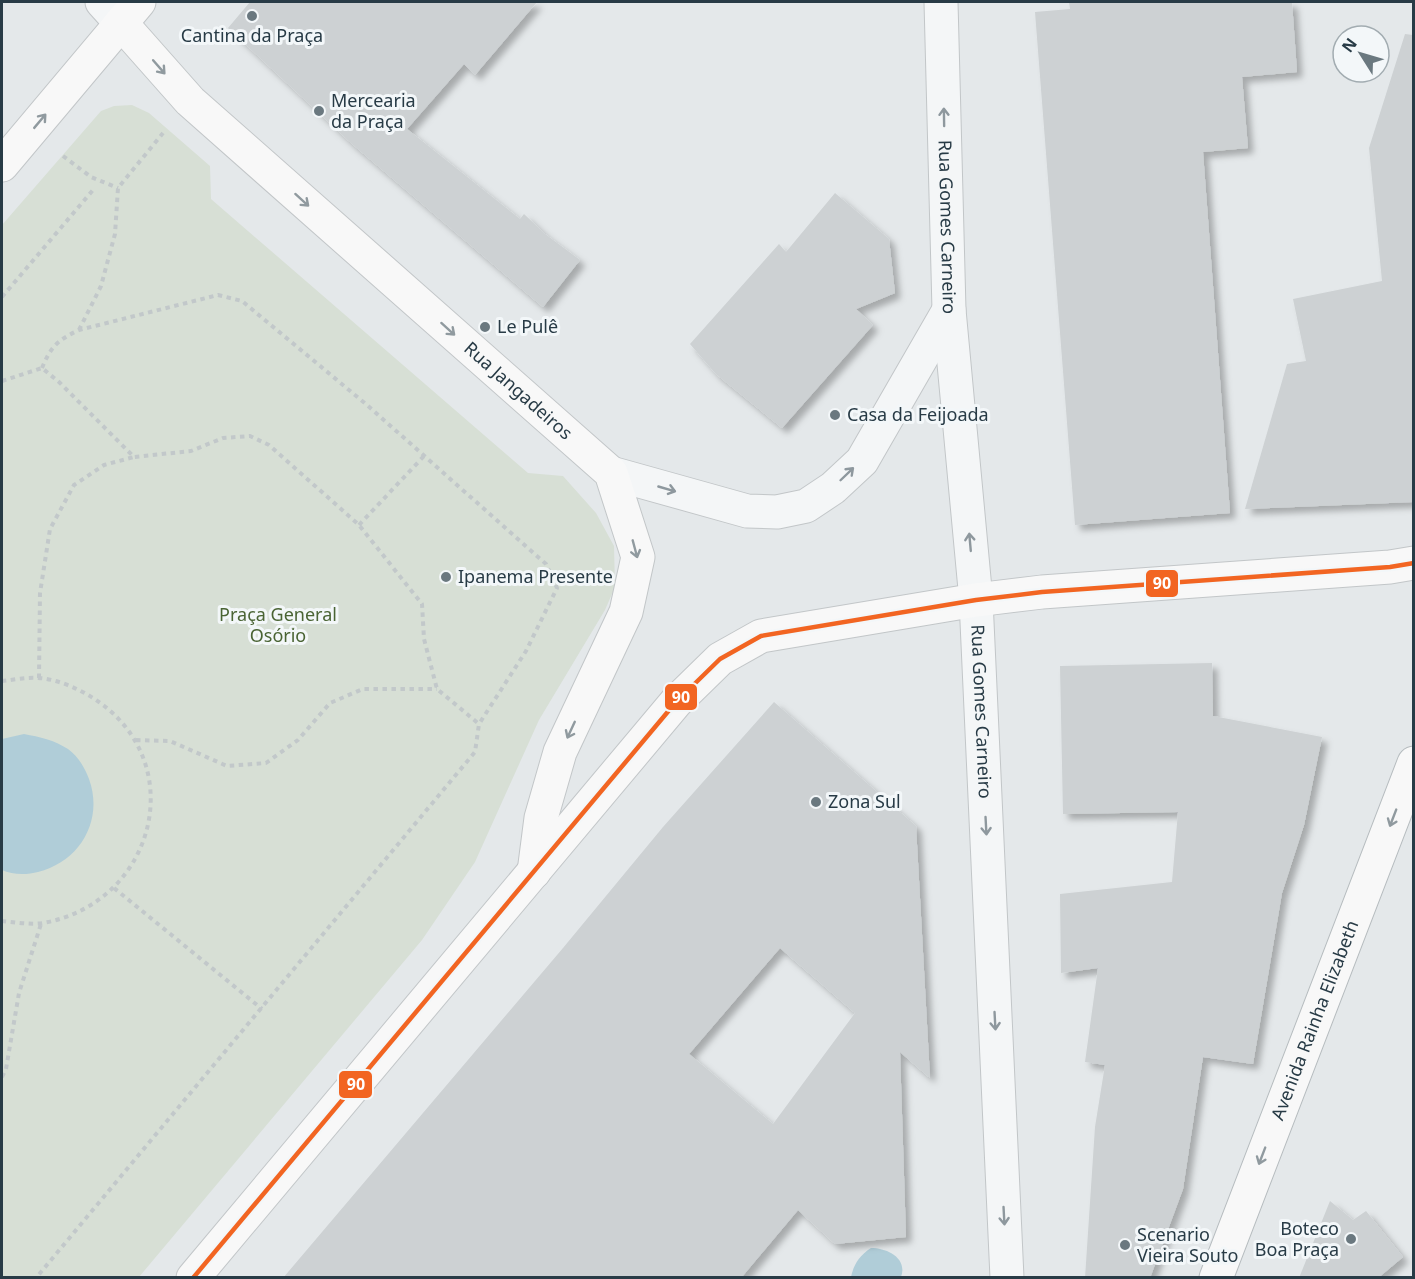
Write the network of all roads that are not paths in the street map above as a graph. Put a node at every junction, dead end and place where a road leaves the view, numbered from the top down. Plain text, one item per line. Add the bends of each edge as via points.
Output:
1 (941, 2) edge
2 (121, 9) edge
3 (2, 165) edge
4 (949, 310) junction
5 (611, 473) junction
6 (1413, 563) edge
7 (976, 600) junction
8 (1413, 763) edge
9 (534, 872) junction
10 (193, 1278) edge
11 (1007, 1278) edge
12 (1216, 1278) edge

4 -> 1 street, Rua Gomes Carneiro
3 -> 2 main road
2 -> 5 main road, Rua Jangadeiros via 190,101
5 -> 4 street, Rua Jangadeiros via 747,511 777,512 806,506 833,488 862,460
7 -> 4 street, Rua Gomes Carneiro
5 -> 9 main road via 638,557 626,612 560,752 541,818
6 - 7 main road
7 - 9 main road via 761,636 720,659 676,702
7 -> 11 street, Rua Gomes Carneiro
8 -> 12 main road, Avenida Rainha Elizabeth
9 - 10 main road

